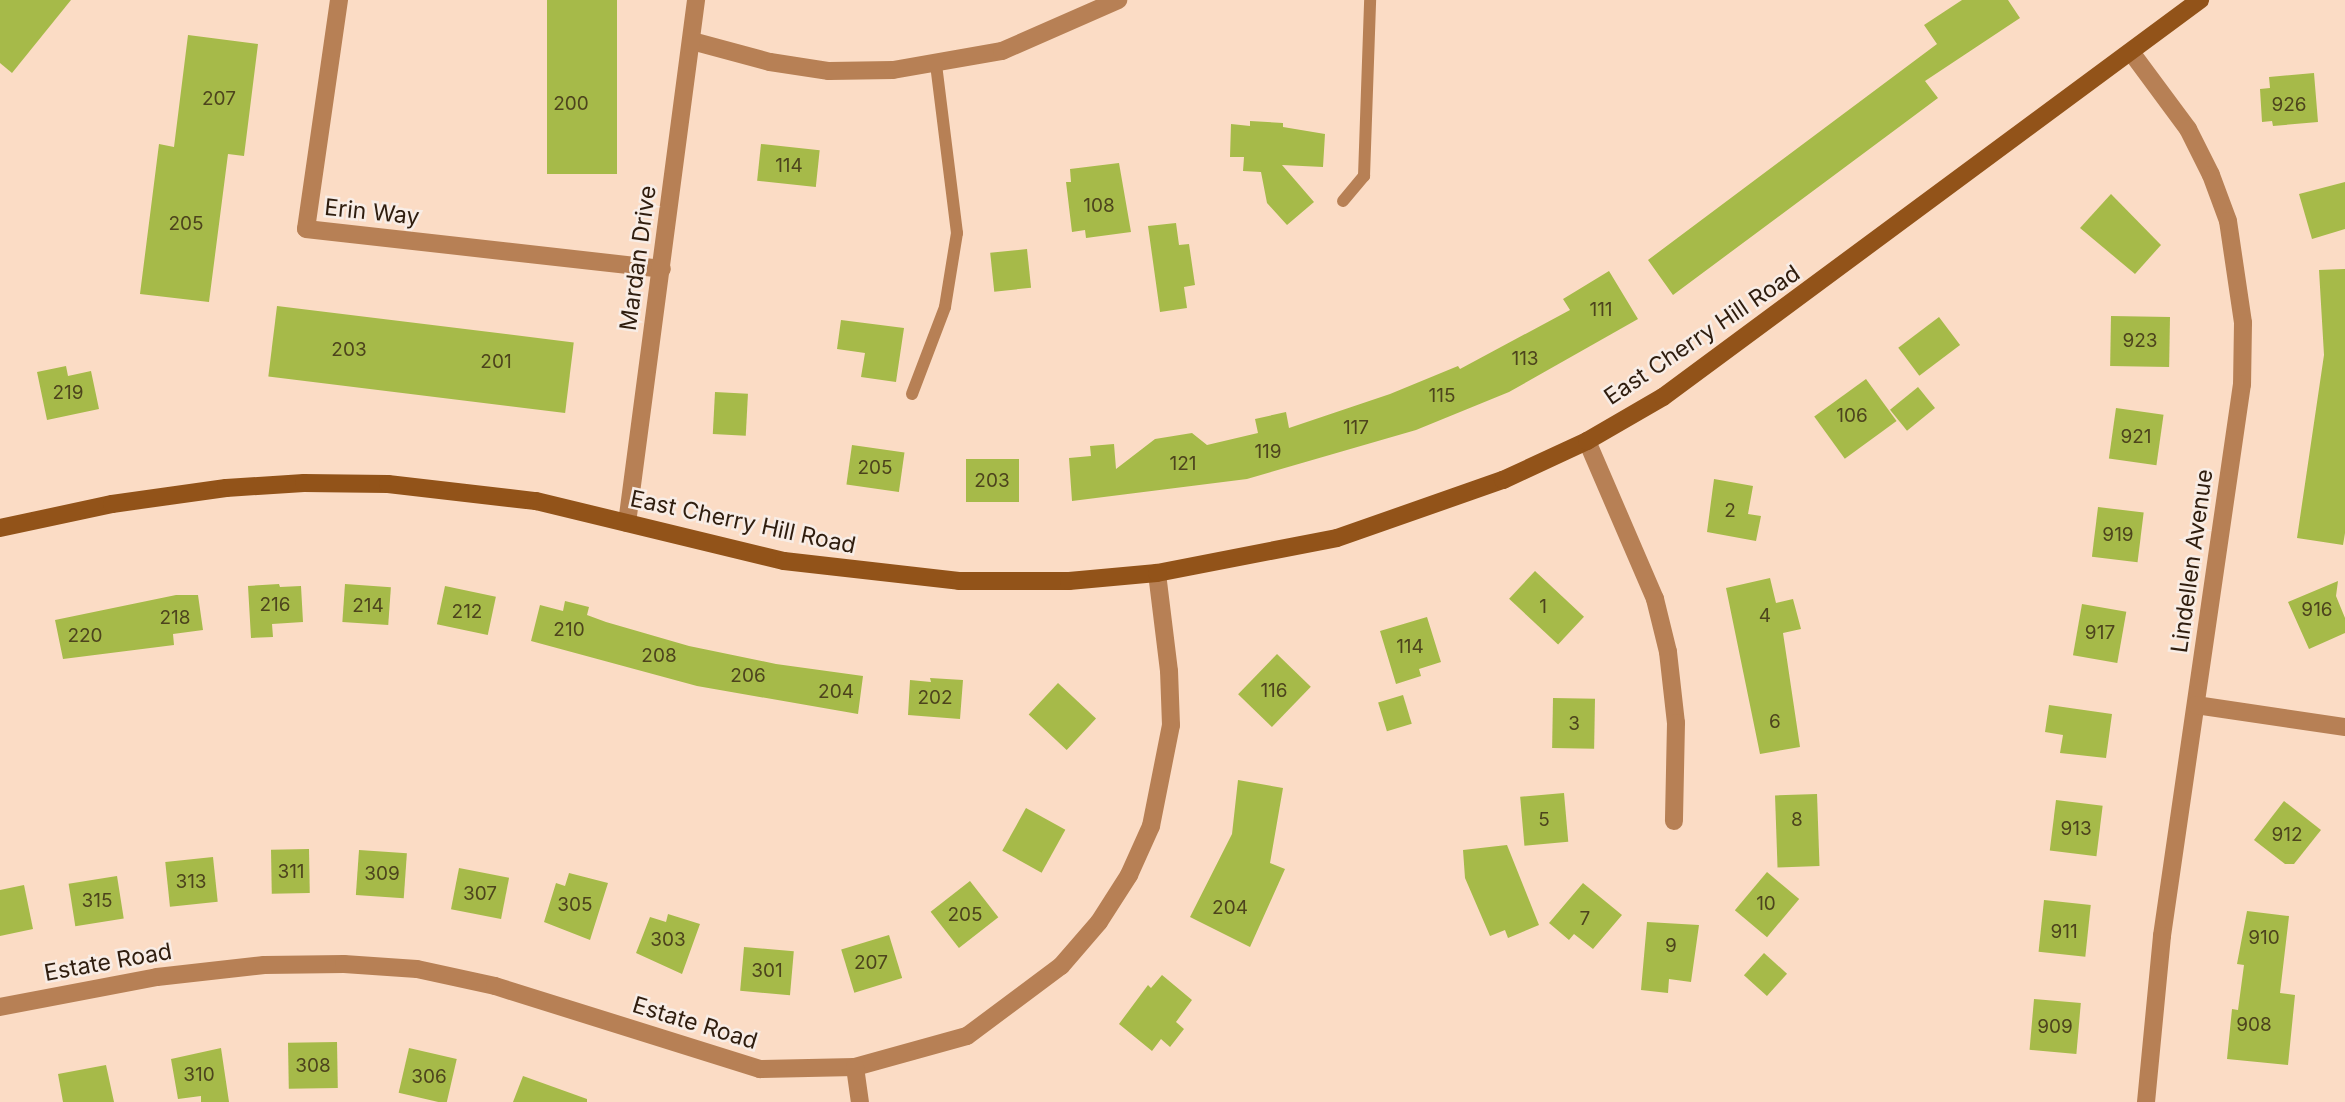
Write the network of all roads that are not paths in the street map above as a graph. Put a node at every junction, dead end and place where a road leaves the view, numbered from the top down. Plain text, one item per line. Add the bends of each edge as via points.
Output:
1 (339, 0) edge
2 (696, 0) edge
3 (1118, 0) edge
4 (1370, 0) edge
5 (2200, 0) edge
6 (692, 41) junction
7 (2131, 52) junction
8 (936, 64) junction
9 (1343, 201) dead end
10 (662, 269) junction
11 (912, 394) dead end
12 (1587, 441) junction
13 (627, 523) junction
14 (0, 528) edge
15 (1157, 573) junction
16 (2196, 705) junction
17 (2345, 727) edge
18 (1674, 821) dead end
19 (0, 1007) edge
20 (855, 1067) junction
21 (860, 1102) edge
22 (2146, 1102) edge

1 - 10 street, Erin Way via 306,229
2 - 6 street, Mardan Drive
3 - 8 street via 1025,43
4 - 9 lane via 1364,176
5 - 7 main road, East Cherry Hill Road
6 - 8 street via 770,62 829,71
6 - 10 street, Mardan Drive
7 - 12 main road, East Cherry Hill Road via 1731,351
7 - 16 street, Lindellen Avenue via 2188,129 2211,175 2228,221 2238,271 2242,384
8 - 11 lane via 957,233 945,307
10 - 13 street, Mardan Drive
12 - 15 main road, East Cherry Hill Road via 1503,480 1338,538
12 - 18 street via 1655,599 1668,652 1676,723
13 - 14 main road, East Cherry Hill Road via 468,491 304,483 226,488 112,504
13 - 15 main road, East Cherry Hill Road via 784,561 864,573 986,581
15 - 20 street, Estate Road via 1171,725 1151,826 1129,874 1099,922 1061,966 1020,1001 967,1036
16 - 17 street
16 - 22 street, Lindellen Avenue via 2162,936
19 - 20 street, Estate Road via 157,977 264,965 417,969 495,986 760,1069
20 - 21 street

